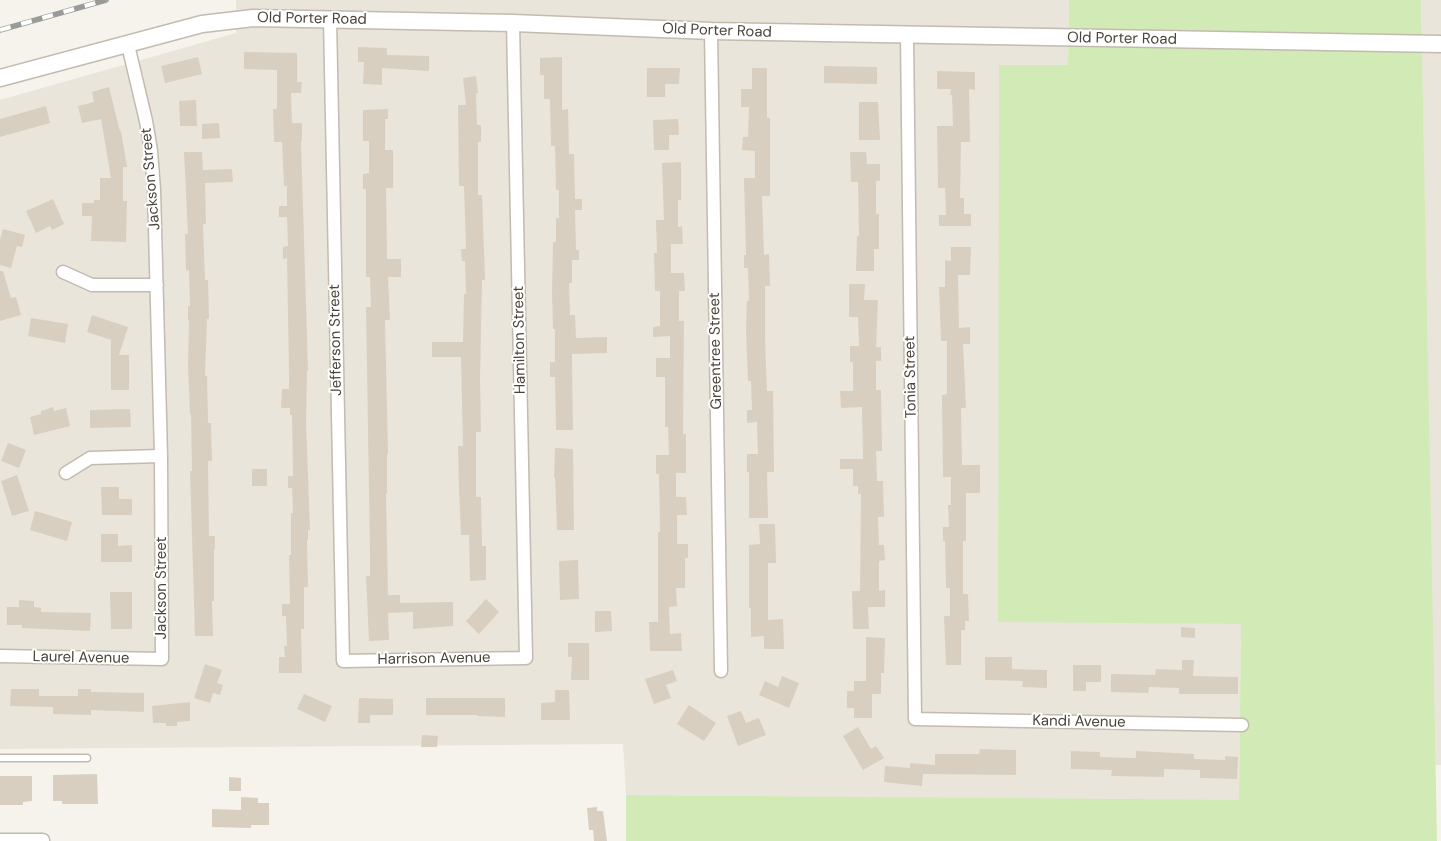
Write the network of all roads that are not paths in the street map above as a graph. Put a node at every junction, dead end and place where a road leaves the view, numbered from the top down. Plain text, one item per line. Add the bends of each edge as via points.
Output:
1 (330, 20) junction
2 (513, 23) junction
3 (711, 31) junction
4 (907, 35) junction
5 (1441, 44) edge
6 (128, 45) junction
7 (0, 78) edge
8 (63, 272) dead end
9 (157, 285) junction
10 (161, 456) junction
11 (66, 473) dead end
12 (0, 656) edge
13 (526, 658) joint
14 (162, 659) joint
15 (343, 661) joint
16 (721, 671) dead end
17 (916, 719) joint
18 (1242, 725) dead end
19 (0, 758) edge
20 (87, 758) dead end
21 (0, 840) edge
22 (42, 840) edge

1 - 2 street, Old Porter Road
1 - 6 street, Old Porter Road via 253,18 202,24
1 - 15 street, Jefferson Street
2 - 3 street, Old Porter Road
2 - 13 street, Hamilton Street
3 - 4 street, Old Porter Road
3 - 16 street, Greentree Street
4 - 5 street, Old Porter Road
4 - 17 street, Tonia Street
6 - 7 street, Old Porter Road
6 - 9 street, Jackson Street via 151,152
8 - 9 street via 92,285
9 - 10 street, Jackson Street
10 - 11 street via 90,458
10 - 14 street, Jackson Street
12 - 14 street, Laurel Avenue
13 - 15 street, Harrison Avenue
17 - 18 street, Kandi Avenue
19 - 20 lane
21 - 22 street

